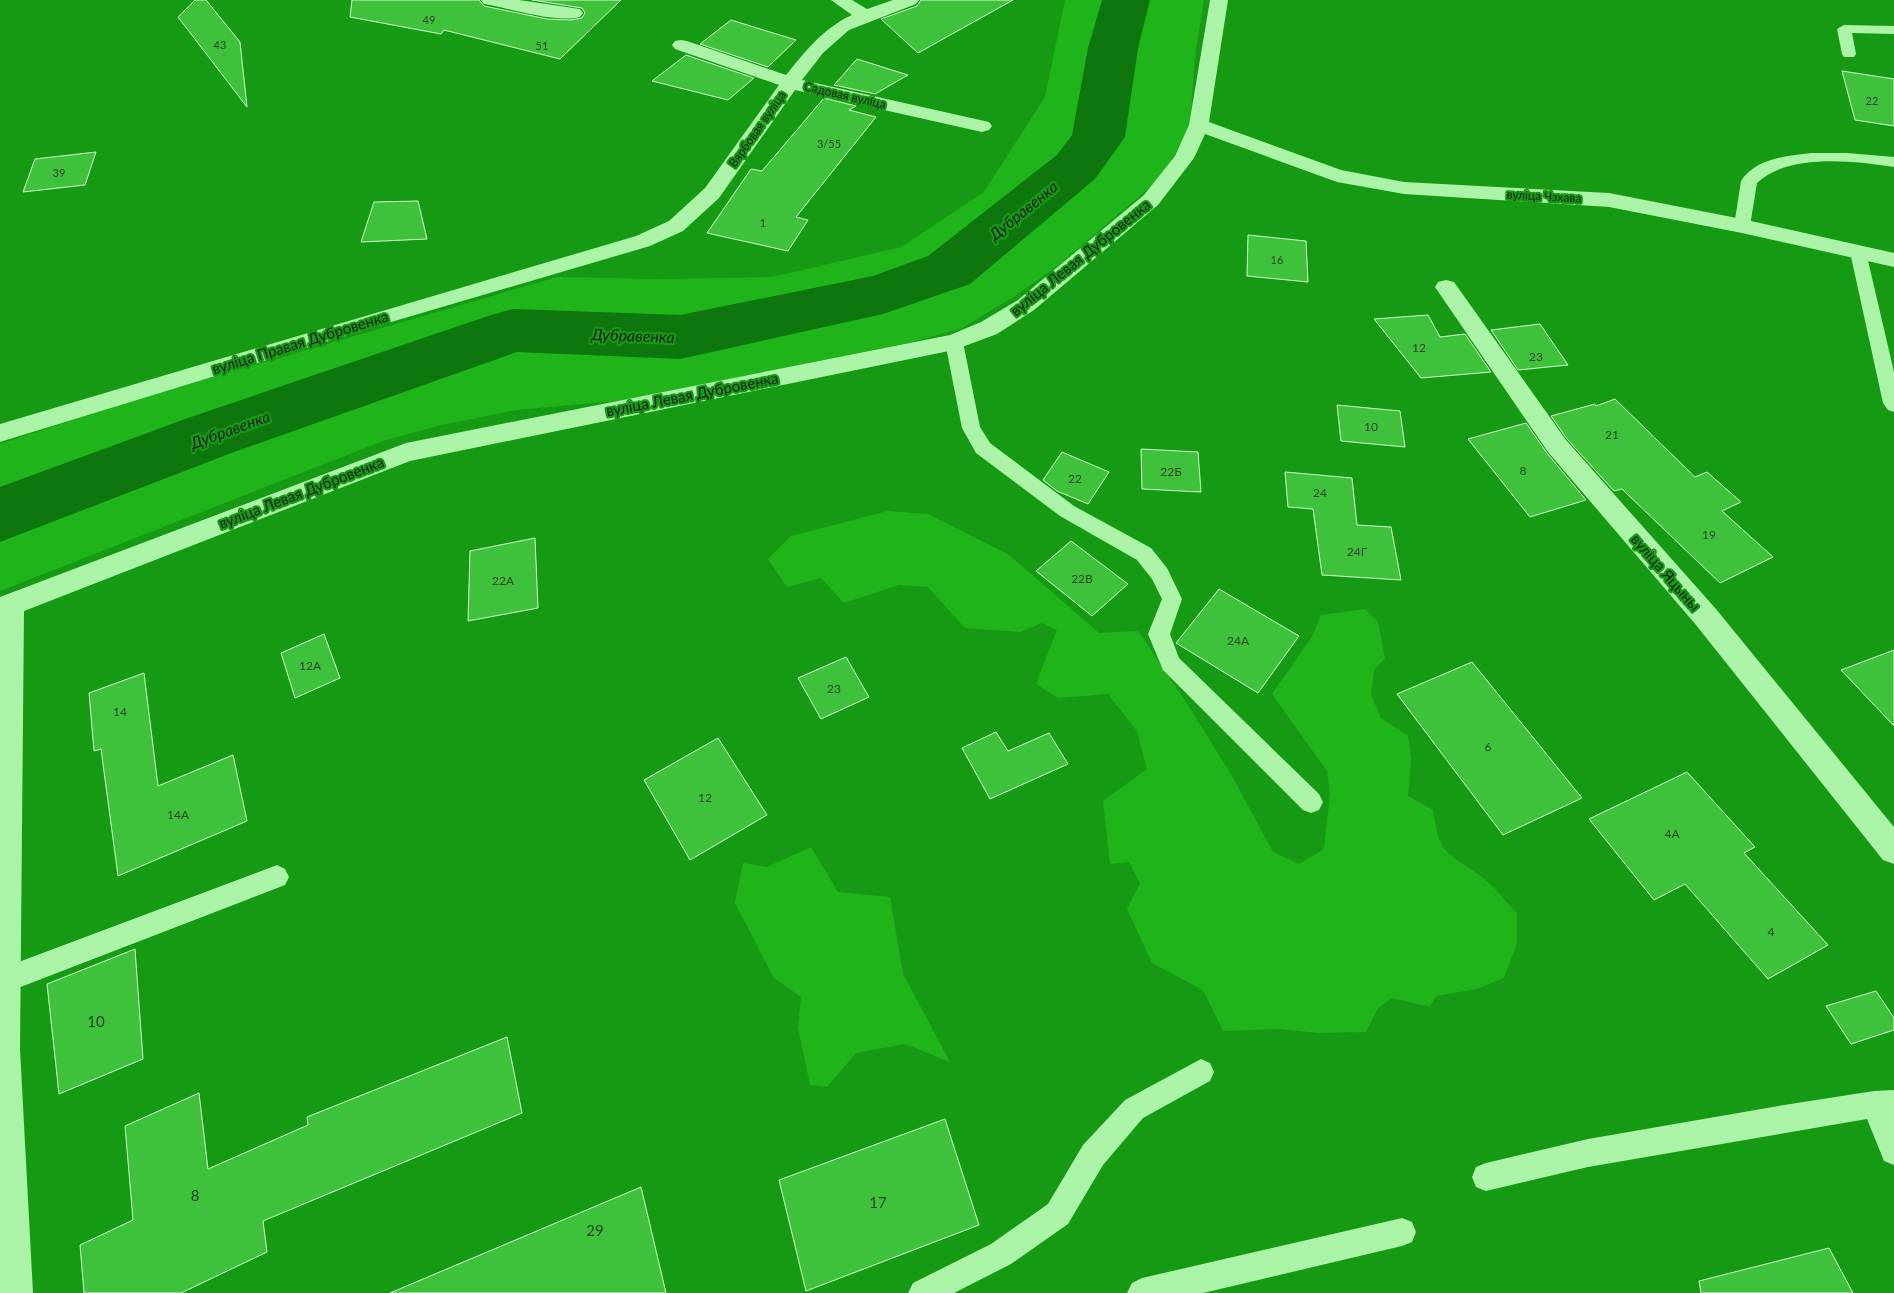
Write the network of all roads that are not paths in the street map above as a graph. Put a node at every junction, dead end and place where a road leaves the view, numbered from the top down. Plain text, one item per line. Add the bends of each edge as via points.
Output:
1 (490, 0) edge
2 (840, 0) edge
3 (910, 0) edge
4 (1219, 0) edge
5 (574, 13) dead end
6 (865, 16) junction
7 (1894, 30) edge
8 (681, 45) dead end
9 (1849, 54) dead end
10 (790, 83) junction
11 (1199, 125) junction
12 (982, 126) dead end
13 (1894, 162) edge
14 (1742, 226) junction
15 (1858, 252) junction
16 (602, 253) joint
17 (1894, 260) edge
18 (1446, 288) dead end
19 (954, 342) junction
20 (1894, 405) edge
21 (0, 433) edge
22 (6, 607) edge
23 (1311, 802) dead end
24 (1894, 850) edge
25 (277, 877) dead end
26 (5, 980) junction
27 (2, 1015) edge
28 (1200, 1072) dead end
29 (1884, 1103) edge
30 (1894, 1151) edge
31 (1486, 1177) dead end
32 (1402, 1232) dead end
33 (14, 1293) edge
34 (923, 1293) edge
35 (1142, 1293) edge

1 - 5 street
2 - 6 street
3 - 6 street, Вярбовая вуліца
4 - 11 street, вуліца Левая Дубровенка
6 - 10 street, Вярбовая вуліца via 843,26 817,49
7 - 9 lane via 1844,29
8 - 10 street, Садовая вуліца
10 - 12 street, Садовая вуліца
10 - 16 street, Вярбовая вуліца via 712,193 676,226 643,241
11 - 14 street, вуліца Чэхава via 1337,176 1404,188 1609,200
11 - 19 street, вуліца Левая Дубровенка via 1184,158 1150,200 1026,306 989,328
13 - 14 lane via 1799,158 1766,167 1748,181
14 - 15 street, вуліца Чэхава
15 - 17 street, вуліца Чэхава
15 - 20 lane
16 - 21 street, вуліца Правая Дубровенка
18 - 24 street, вуліца Яцыны via 1557,446 1706,617
19 - 22 street, вуліца Левая Дубровенка via 406,452
19 - 23 lane via 971,428 983,448 1067,511 1144,554 1160,574 1172,599 1159,634 1171,664
22 - 26 street
25 - 26 lane
26 - 27 street
27 - 33 street
28 - 34 lane via 1134,1109 1093,1155 1058,1214 1001,1254
29 - 30 lane
29 - 31 lane via 1588,1153
32 - 35 lane

